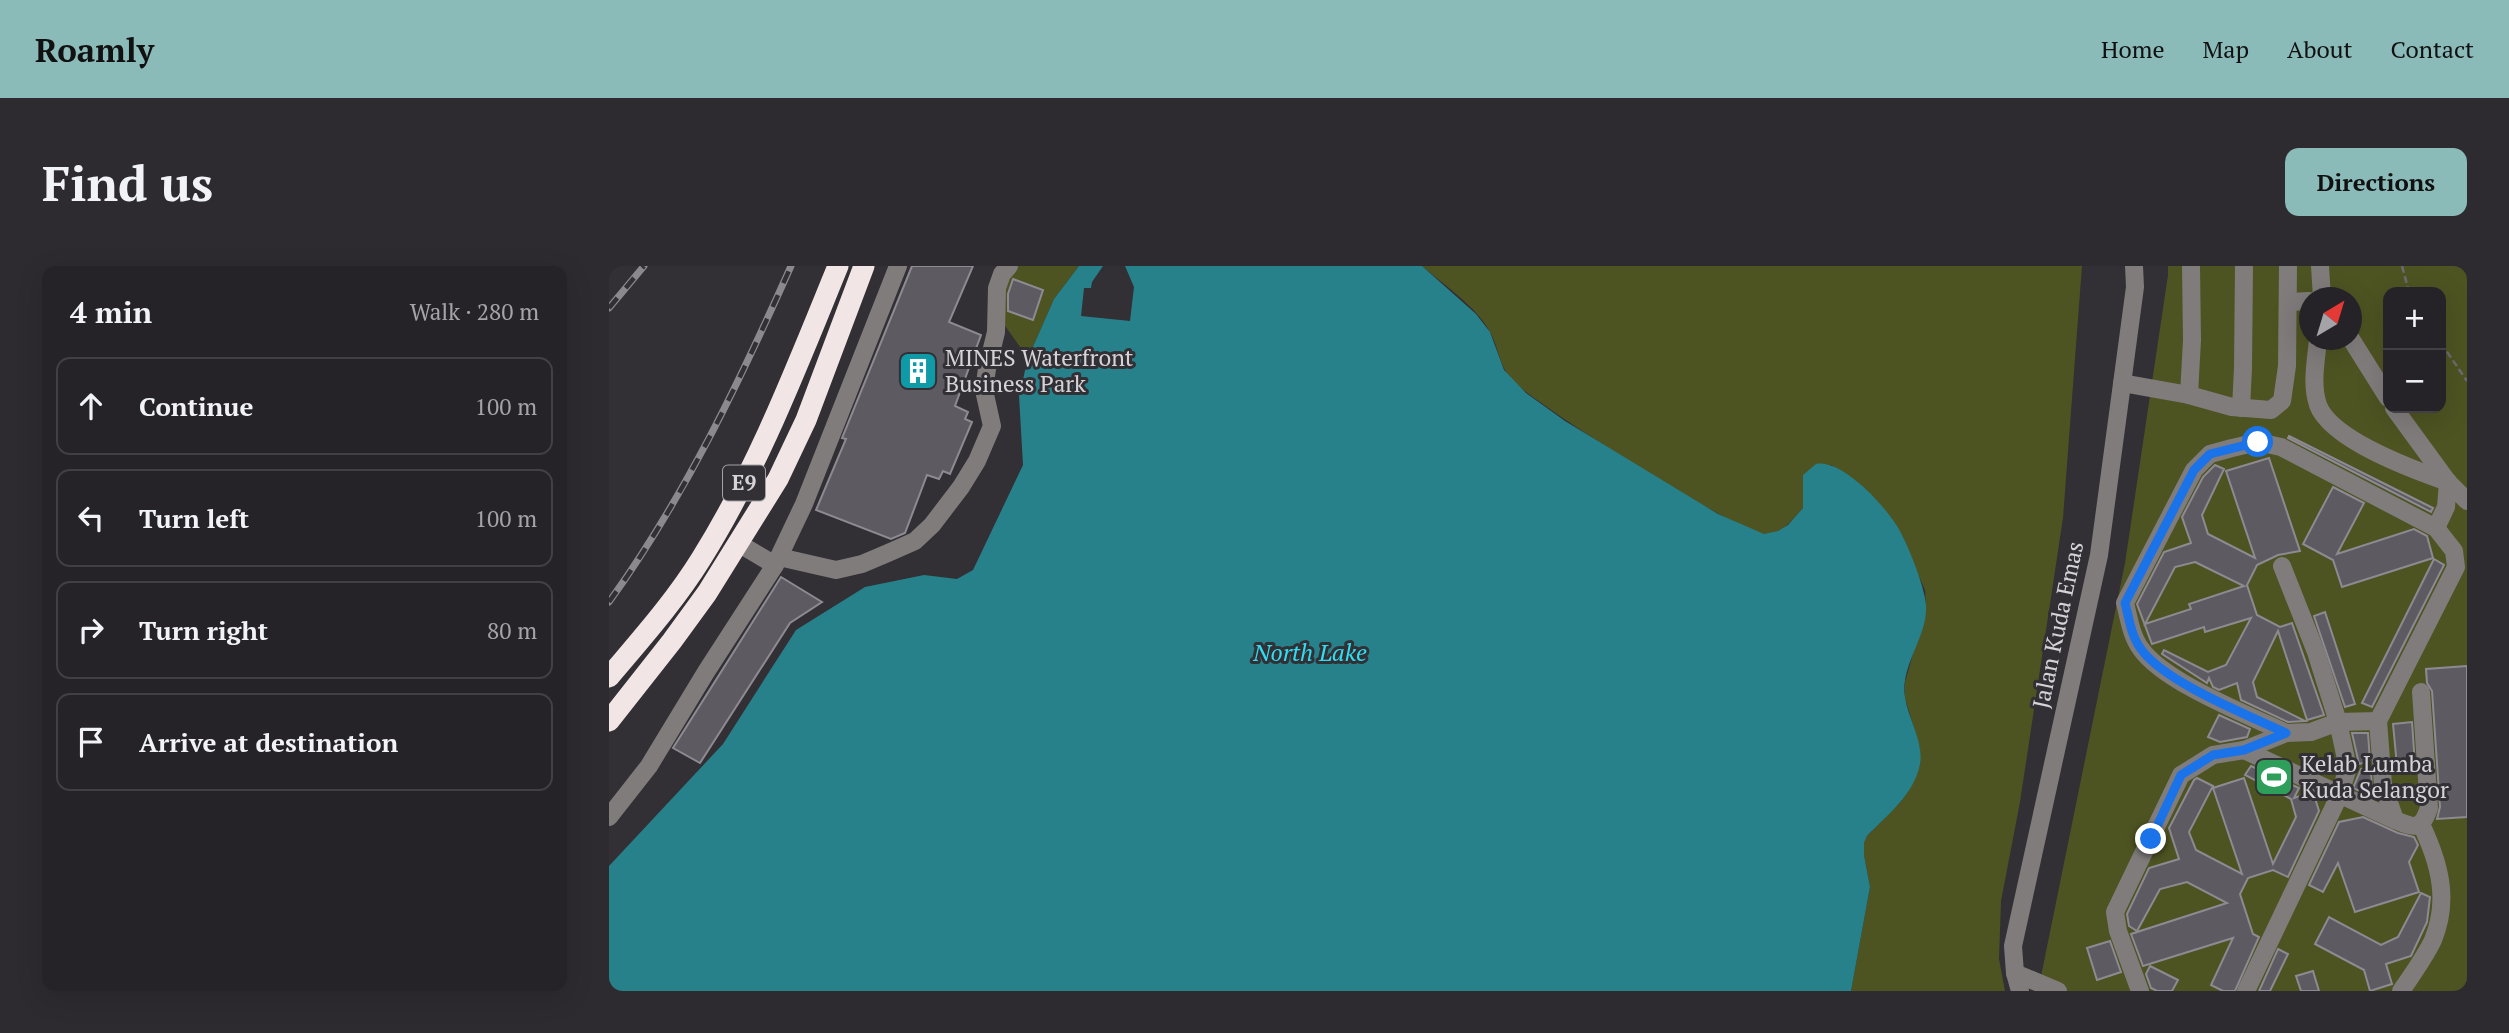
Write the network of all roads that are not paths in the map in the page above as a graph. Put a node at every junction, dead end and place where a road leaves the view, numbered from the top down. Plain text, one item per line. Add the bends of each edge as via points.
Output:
1 (838, 266) edge
2 (864, 266) edge
3 (898, 266) edge
4 (1009, 266) edge
5 (2134, 266) edge
6 (2191, 266) edge
7 (2244, 266) edge
8 (2288, 266) edge
9 (2321, 266) edge
10 (2322, 287) edge
11 (2289, 302) junction
12 (2299, 302) edge
13 (2317, 350) edge
14 (2358, 350) edge
15 (2122, 383) junction
16 (2383, 390) edge
17 (2189, 395) junction
18 (2241, 408) junction
19 (2398, 413) edge
20 (2448, 482) junction
21 (2467, 501) edge
22 (2437, 528) junction
23 (738, 543) junction
24 (2461, 546) edge
25 (777, 561) junction
26 (2282, 566) dead end
27 (609, 677) edge
28 (2421, 692) dead end
29 (609, 721) edge
30 (2378, 721) junction
31 (2338, 722) junction
32 (2286, 733) junction
33 (2244, 750) junction
34 (2339, 796) junction
35 (609, 817) edge
36 (2395, 820) junction
37 (2421, 824) junction
38 (2015, 973) junction
39 (2020, 991) edge
40 (2058, 991) edge
41 (2140, 991) edge
42 (2246, 991) edge
43 (2401, 991) edge

1 - 27 highway, E9 via 768,432 717,531 680,588
2 - 23 highway, E9 via 796,442
3 - 25 street
4 - 25 street via 997,288 996,332 984,390 992,426 977,461 932,525 915,541 862,564 836,570
5 - 15 street, Jalan Kuda Emas
6 - 17 street
7 - 18 street
8 - 11 street
9 - 10 street
11 - 12 street
11 - 18 street via 2282,401 2271,410
13 - 20 street via 2314,385 2318,407 2333,426 2377,454
14 - 16 street
15 - 17 street
15 - 38 street, Jalan Kuda Emas via 2099,555 2013,946
17 - 18 street
19 - 20 street
20 - 21 street
20 - 22 street via 2446,507
22 - 24 street
22 - 32 street via 2281,447 2258,442 2232,448 2210,454 2194,470 2125,603 2131,628 2140,648 2158,668
23 - 25 street
23 - 29 highway, E9 via 673,641
24 - 30 street via 2456,567
25 - 35 street via 649,766
26 - 31 street
28 - 37 street via 2429,808
30 - 31 street
30 - 36 street via 2383,785
31 - 32 street via 2311,732
31 - 34 street via 2348,768
32 - 33 street
33 - 34 street
33 - 41 street via 2213,755 2181,775 2115,912
34 - 36 street
34 - 42 street
36 - 37 street via 2413,827
37 - 43 street via 2435,854 2443,909 2433,941
38 - 39 street, Jalan Kuda Emas
38 - 40 street

